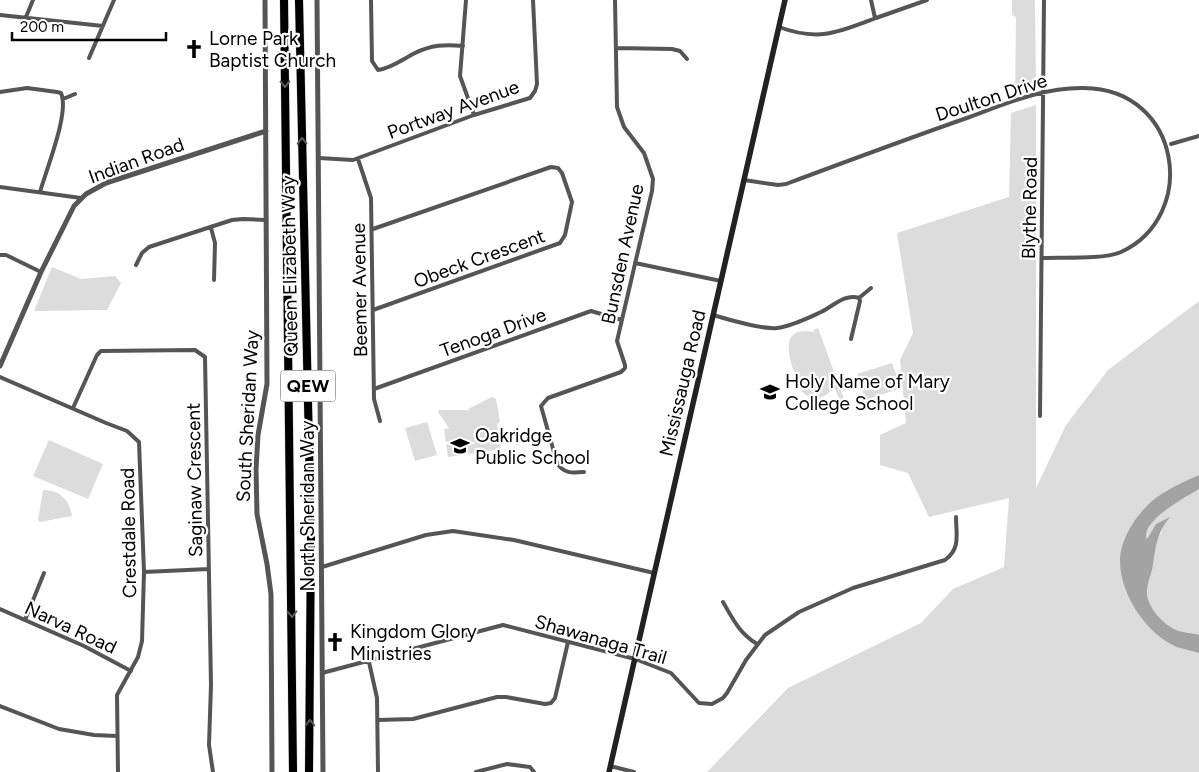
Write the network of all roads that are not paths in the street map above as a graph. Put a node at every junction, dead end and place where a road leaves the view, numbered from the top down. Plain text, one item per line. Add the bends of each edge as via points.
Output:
1 (33, 0) edge
2 (114, 0) edge
3 (265, 0) edge
4 (284, 0) edge
5 (299, 0) edge
6 (317, 0) edge
7 (371, 0) edge
8 (466, 0) edge
9 (532, 0) edge
10 (615, 0) edge
11 (786, 0) edge
12 (871, 0) edge
13 (927, 0) edge
14 (1044, 0) edge
15 (0, 14) edge
16 (26, 17) junction
17 (875, 18) junction
18 (103, 26) junction
19 (779, 27) junction
20 (462, 46) junction
21 (616, 48) junction
22 (89, 58) dead end
23 (687, 59) dead end
24 (0, 92) edge
25 (1044, 92) junction
26 (75, 94) dead end
27 (63, 99) junction
28 (474, 115) junction
29 (266, 130) junction
30 (1199, 136) edge
31 (319, 158) junction
32 (358, 159) junction
33 (744, 180) junction
34 (0, 187) edge
35 (40, 192) junction
36 (81, 198) junction
37 (1168, 209) dead end
38 (265, 220) junction
39 (211, 228) junction
40 (373, 230) junction
41 (0, 255) edge
42 (1042, 258) junction
43 (635, 262) junction
44 (136, 265) dead end
45 (41, 272) junction
46 (214, 280) dead end
47 (721, 282) junction
48 (871, 288) dead end
49 (859, 298) junction
50 (373, 310) junction
51 (713, 315) junction
52 (622, 320) junction
53 (851, 339) dead end
54 (0, 366) edge
55 (0, 377) edge
56 (374, 389) junction
57 (73, 408) junction
58 (1040, 416) dead end
59 (380, 422) dead end
60 (584, 472) dead end
61 (956, 517) dead end
62 (322, 567) junction
63 (209, 569) junction
64 (144, 572) junction
65 (654, 573) junction
66 (44, 574) dead end
67 (723, 602) dead end
68 (0, 609) edge
69 (25, 620) junction
70 (568, 642) junction
71 (757, 644) junction
72 (635, 659) junction
73 (369, 662) junction
74 (131, 671) junction
75 (322, 674) junction
76 (0, 706) edge
77 (378, 720) junction
78 (118, 736) junction
79 (609, 769) edge
80 (118, 772) edge
81 (213, 772) edge
82 (272, 772) edge
83 (293, 772) edge
84 (309, 772) edge
85 (324, 772) edge
86 (378, 772) edge
87 (476, 772) edge
88 (534, 772) edge
89 (634, 772) edge

1 - 16 street
2 - 18 street
3 - 29 street, South Sheridan Way
4 -> 83 highway, Queen Elizabeth Way / QEW
84 -> 5 highway, Queen Elizabeth Way / QEW via 311,536
6 - 31 street, North Sheridan Way
7 - 20 street via 372,61 378,70 426,48 447,44
8 - 20 street
9 - 28 street, Portway Avenue via 535,91 530,98
10 - 21 street, Bunsden Avenue
11 - 19 main road, Mississauga Road
12 - 17 street
13 - 17 street
14 - 25 street, Blythe Road
15 - 16 street
16 - 18 street
17 - 19 street via 825,34 800,34
18 - 22 street
19 - 33 main road, Mississauga Road
20 - 28 street via 460,76
21 - 23 street via 672,49 680,51
21 - 43 street, Bunsden Avenue via 617,107 624,127 644,153 653,179
24 - 27 street via 27,88 61,93
25 - 30 street, Doulton Drive via 1096,89 1131,100 1156,119 1172,147
25 - 33 street, Doulton Drive via 786,184
25 - 42 street, Blythe Road
26 - 27 street
27 - 35 street via 57,139
28 - 32 street, Portway Avenue
29 - 36 street, Indian Road via 106,183
29 - 38 street, South Sheridan Way
31 - 32 street, Portway Avenue
31 - 62 street, North Sheridan Way
32 - 40 street, Beemer Avenue via 371,198
33 - 47 main road, Mississauga Road
34 - 35 street
35 - 36 street
36 - 45 street, Indian Road
37 - 42 street via 1157,228 1120,253
38 - 39 street via 243,218
38 - 82 street, South Sheridan Way via 267,384 256,469 257,514 271,594
39 - 44 street via 149,247
39 - 46 street
40 - 50 street, Beemer Avenue
40 - 50 street, Obeck Crescent via 552,167 562,173 572,202 565,235 560,243
41 - 45 street
42 - 58 street, Blythe Road
43 - 47 street
43 - 52 street, Bunsden Avenue
45 - 54 street, Indian Road
47 - 51 main road, Mississauga Road
48 - 49 street
49 - 51 street via 855,296 832,303 815,315 775,329
49 - 53 street via 860,307
50 - 56 street, Beemer Avenue
51 - 65 main road, Mississauga Road
52 - 56 street, Tenoga Drive via 591,311
52 - 60 street, Bunsden Avenue via 617,341 625,368 548,398 541,406 561,468 570,474
55 - 57 street, Crestdale Road
56 - 59 street, Beemer Avenue
57 - 63 street, Saginaw Crescent via 101,351 195,350 205,357
57 - 64 street, Crestdale Road via 127,430 139,442
61 - 71 street, Shawanaga Trail via 956,548 945,560 832,596 786,619
62 - 65 street via 426,535 453,531 514,540
62 - 75 street, North Sheridan Way
63 - 64 street
63 - 81 street, Saginaw Crescent via 209,745
64 - 74 street, Crestdale Road via 142,641
65 - 72 main road, Mississauga Road
66 - 69 street
67 - 71 street via 741,632
68 - 69 street, Narva Road
69 - 74 street, Narva Road
70 - 72 street, Shawanaga Trail
70 - 73 street, Shawanaga Trail via 503,625
70 - 77 street via 551,703 497,697 413,719
71 - 72 street, Shawanaga Trail via 727,693 712,704 699,703 671,673
72 - 79 main road, Mississauga Road
73 - 75 street, Shawanaga Trail
73 - 77 street
74 - 78 street, Crestdale Road via 117,695
75 - 85 street, North Sheridan Way
76 - 78 street via 59,729
77 - 86 street
78 - 80 street, Crestdale Road
79 - 89 street
87 - 88 street via 507,764 530,767

